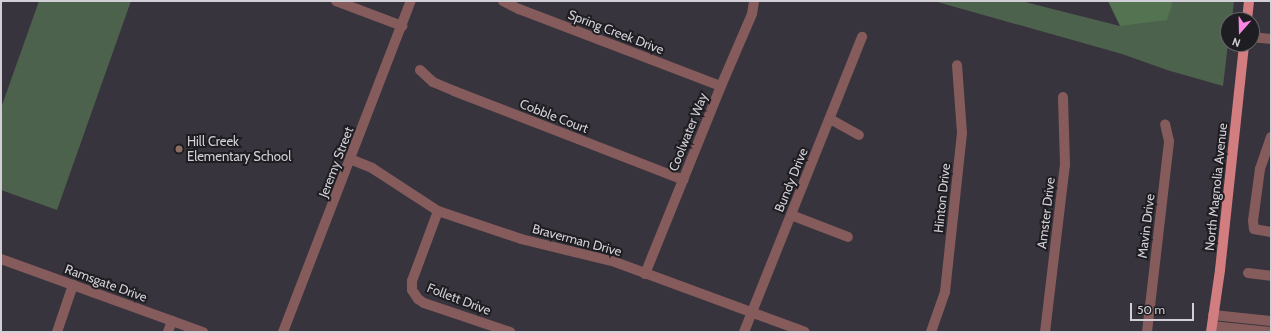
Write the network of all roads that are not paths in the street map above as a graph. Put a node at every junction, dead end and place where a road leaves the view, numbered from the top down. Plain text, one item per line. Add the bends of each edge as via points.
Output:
1 (336, 1) edge
2 (411, 1) edge
3 (503, 1) edge
4 (754, 1) edge
5 (1249, 1) edge
6 (1247, 12) edge
7 (402, 26) junction
8 (862, 37) dead end
9 (1260, 38) edge
10 (1271, 39) edge
11 (1243, 52) edge
12 (957, 65) dead end
13 (420, 70) dead end
14 (721, 86) junction
15 (1062, 97) dead end
16 (830, 119) junction
17 (1165, 124) dead end
18 (859, 135) dead end
19 (1271, 137) edge
20 (350, 159) junction
21 (683, 180) junction
22 (438, 212) junction
23 (791, 215) junction
24 (1271, 232) edge
25 (848, 237) dead end
26 (1, 258) edge
27 (1248, 273) dead end
28 (646, 274) junction
29 (1271, 276) edge
30 (73, 285) junction
31 (751, 312) junction
32 (1213, 315) junction
33 (172, 321) junction
34 (1271, 321) edge
35 (1249, 327) edge
36 (1212, 329) edge
37 (57, 332) edge
38 (168, 332) edge
39 (203, 332) edge
40 (283, 332) edge
41 (510, 332) edge
42 (744, 332) edge
43 (805, 332) edge
44 (931, 332) edge
45 (1045, 332) edge
46 (1147, 332) edge
47 (1271, 332) edge

1 - 7 street
2 - 7 street, Jeremy Street
3 - 14 street, Spring Creek Drive
4 - 14 street, Coolwater Way via 752,14
5 - 6 main road
7 - 20 street, Jeremy Street
8 - 16 street, Bundy Drive
9 - 10 street
11 - 32 main road, North Magnolia Avenue
12 - 44 street, Hinton Drive via 962,133 945,292
13 - 21 street, Cobble Court via 433,82 454,91
14 - 21 street, Coolwater Way
15 - 45 street, Amster Drive via 1065,165
16 - 18 street
16 - 23 street, Bundy Drive
17 - 46 street, Mavin Drive via 1169,141
19 - 24 street via 1260,169 1253,221 1254,229
20 - 22 street, Braverman Drive via 372,168
20 - 40 street, Jeremy Street
21 - 28 street, Coolwater Way
22 - 28 street, Braverman Drive via 521,239 615,262
22 - 41 street, Follett Drive via 412,281 412,290 424,303
23 - 25 street
23 - 31 street, Bundy Drive
26 - 30 street, Ramsgate Drive
27 - 29 street
28 - 31 street, Braverman Drive
30 - 33 street, Ramsgate Drive
30 - 37 street
31 - 42 street, Bundy Drive
31 - 43 street, Braverman Drive
32 - 35 street
32 - 36 main road, North Magnolia Avenue
33 - 38 street
33 - 39 street, Ramsgate Drive
34 - 35 street
35 - 36 street
35 - 47 street

